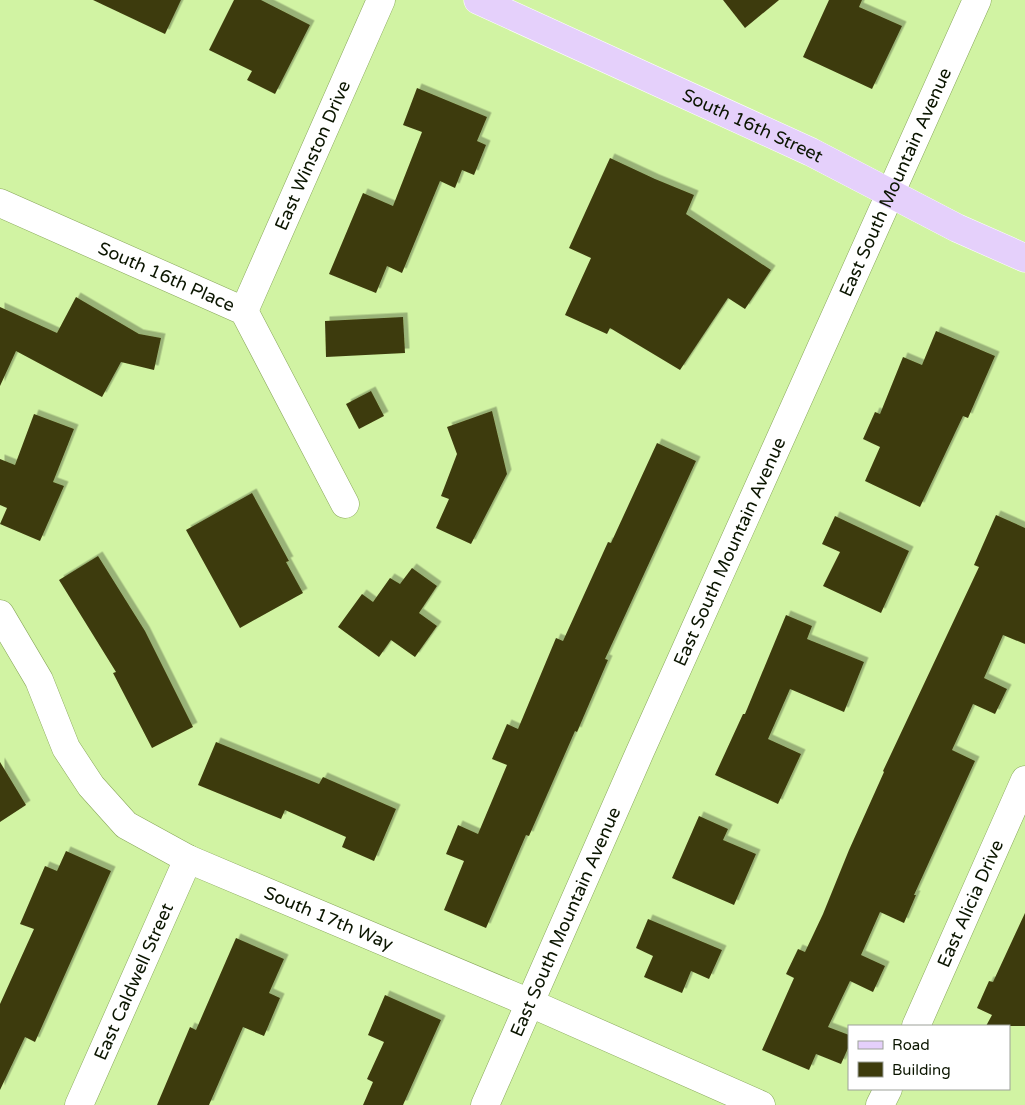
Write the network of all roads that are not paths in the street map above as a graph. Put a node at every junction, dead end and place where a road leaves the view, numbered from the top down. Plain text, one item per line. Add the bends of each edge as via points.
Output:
1 (381, 0) edge
2 (478, 0) edge
3 (977, 0) edge
4 (891, 193) junction
5 (0, 203) edge
6 (1025, 258) edge
7 (244, 311) junction
8 (345, 504) dead end
9 (0, 614) edge
10 (1025, 780) edge
11 (188, 859) junction
12 (530, 1003) junction
13 (916, 1025) edge
14 (888, 1090) edge
15 (79, 1105) edge
16 (485, 1105) edge
17 (761, 1105) edge
18 (880, 1105) edge

1 - 7 street, East Winston Drive
2 - 4 main road, South 16th Street via 811,152
3 - 4 street, East South Mountain Avenue
4 - 6 main road, South 16th Street via 957,228
4 - 12 street, East South Mountain Avenue
5 - 7 street, South 16th Place
7 - 8 street, South 16th Place
9 - 11 street, South 17th Way via 39,680 66,748 91,786 126,825
10 - 13 street, East Alicia Drive
11 - 12 street, South 17th Way
11 - 15 street, East Caldwell Street
12 - 16 street, East South Mountain Avenue
12 - 17 street, South 17th Way
14 - 18 street

